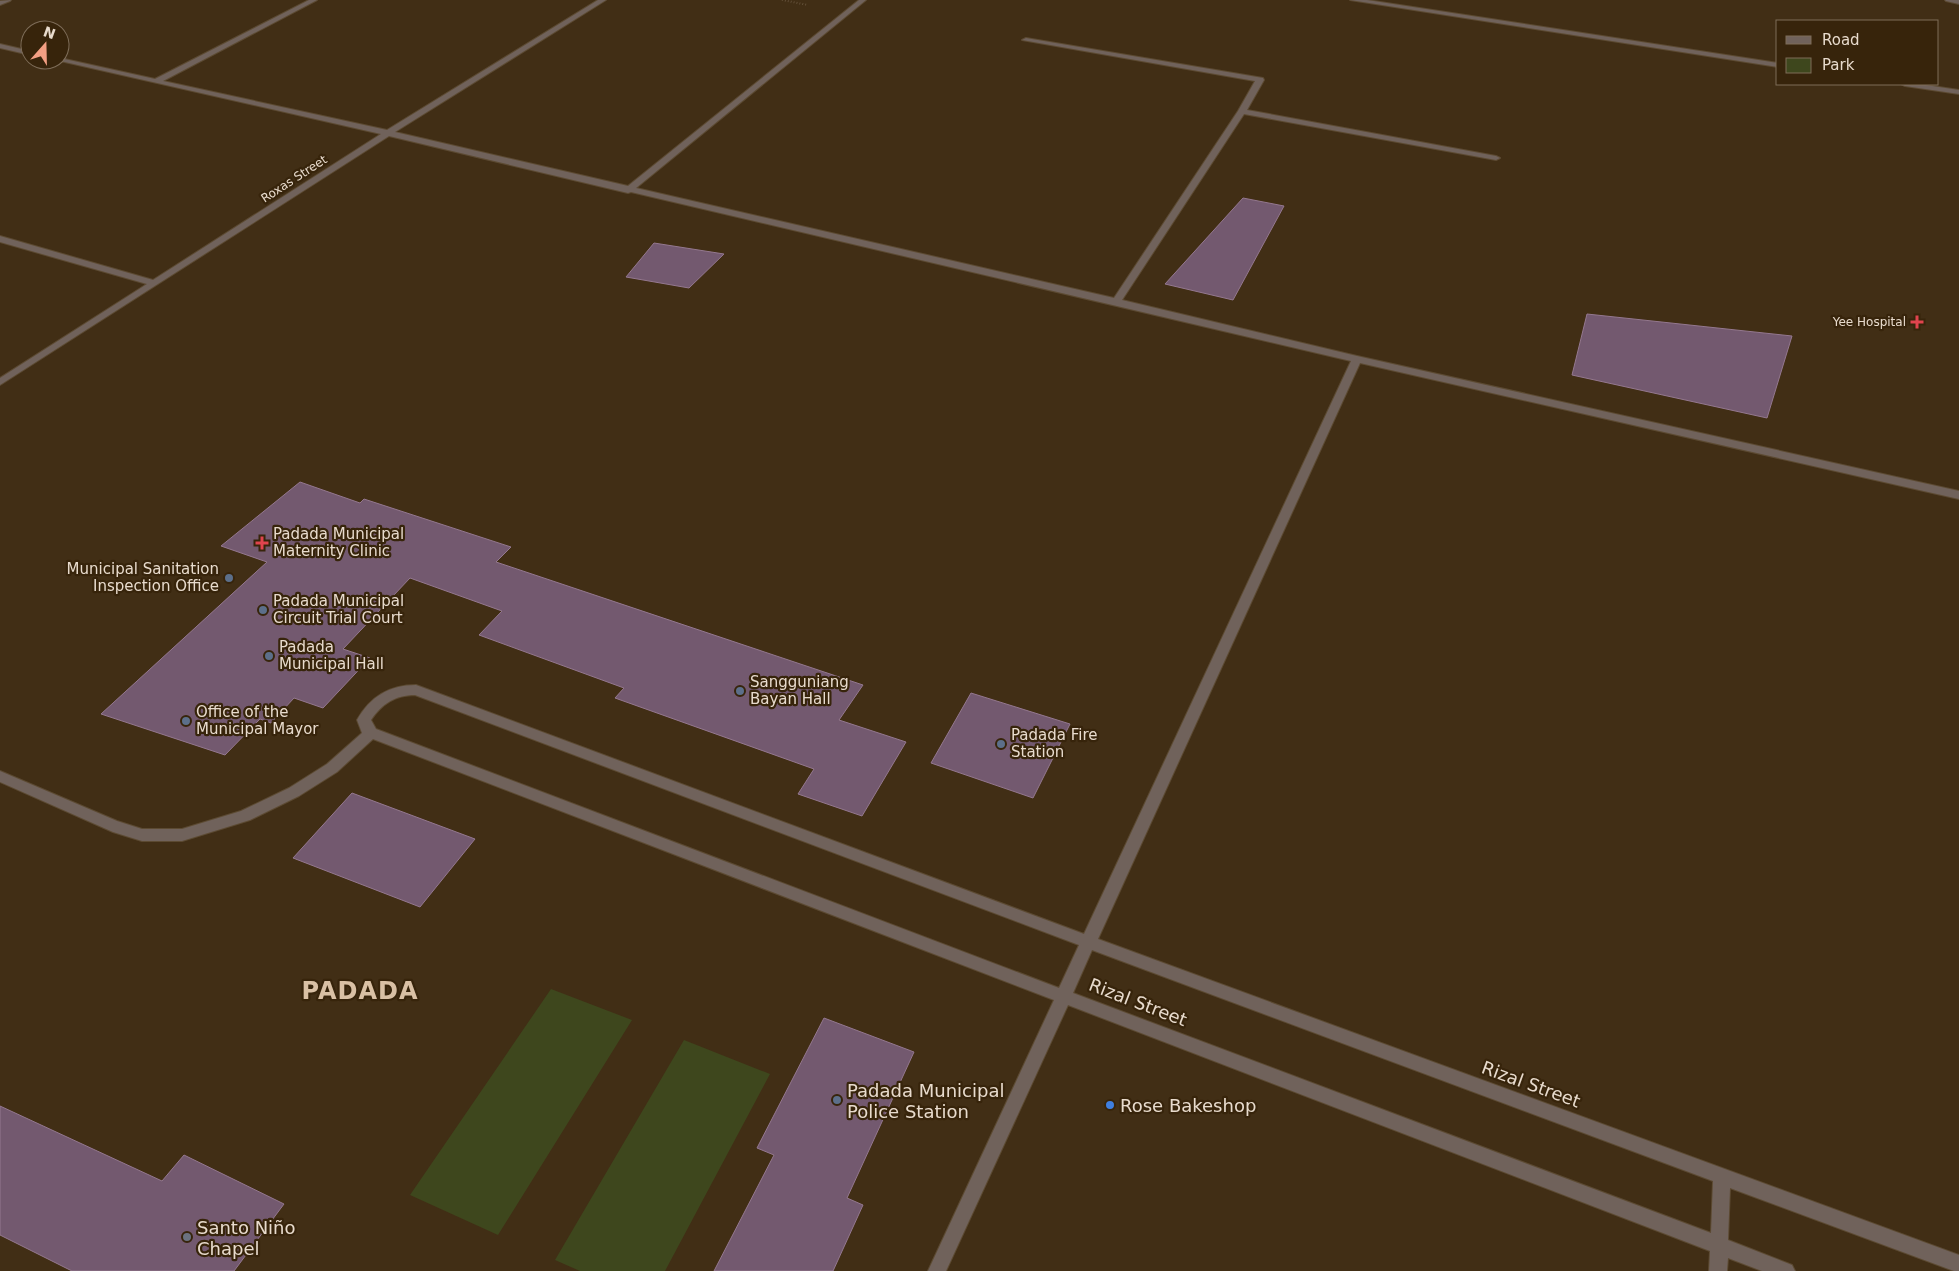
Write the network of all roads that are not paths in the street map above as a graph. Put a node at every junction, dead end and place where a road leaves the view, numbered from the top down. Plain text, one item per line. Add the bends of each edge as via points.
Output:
1 (8, 0) edge
2 (314, 0) edge
3 (603, 0) edge
4 (863, 0) edge
5 (1352, 0) edge
6 (1948, 0) edge
7 (1959, 2) edge
8 (0, 3) edge
9 (1026, 40) dead end
10 (0, 46) edge
11 (20, 51) edge
12 (70, 62) edge
13 (1776, 64) edge
14 (156, 81) junction
15 (1912, 85) edge
16 (1959, 92) edge
17 (1242, 111) junction
18 (388, 133) junction
19 (1496, 158) dead end
20 (628, 190) junction
21 (0, 240) edge
22 (155, 283) junction
23 (1116, 301) junction
24 (1357, 359) junction
25 (0, 382) edge
26 (1959, 495) edge
27 (372, 733) junction
28 (0, 776) edge
29 (1088, 942) junction
30 (1064, 995) junction
31 (1722, 1176) junction
32 (1719, 1246) junction
33 (1959, 1264) edge
34 (937, 1271) edge
35 (1718, 1271) edge
36 (1786, 1271) edge

1 - 8 street
2 - 14 street
3 - 18 street, Roxas Street
4 - 20 street
5 - 13 street
6 - 7 street
9 - 17 street via 1260,80
10 - 11 street
12 - 14 street
14 - 18 street
15 - 16 street
17 - 19 street
17 - 23 street
18 - 20 street
18 - 22 street, Roxas Street
20 - 23 street
21 - 22 street
22 - 25 street, Roxas Street
23 - 24 street
24 - 26 street
24 - 29 street
27 - 28 street via 332,768 294,792 245,816 182,835 142,835 113,826
27 - 29 street, Rizal Street via 364,720 383,697 404,689 416,690
27 - 30 street, Rizal Street
29 - 30 street
29 - 31 street, Rizal Street
30 - 32 street, Rizal Street
30 - 34 street
31 - 32 street
31 - 33 street, Rizal Street
32 - 35 street
32 - 36 street, Rizal Street

